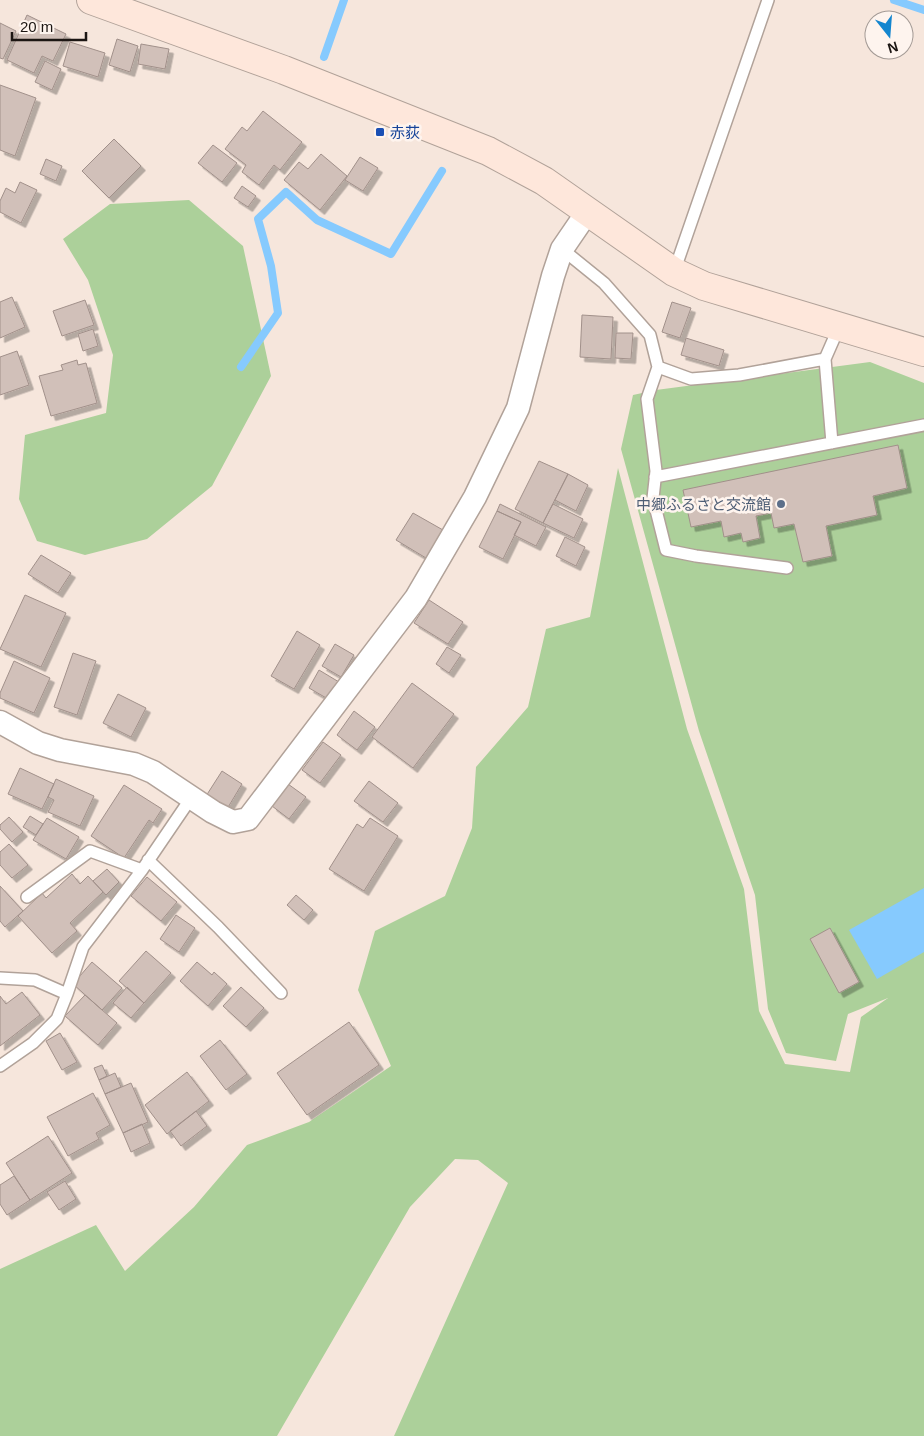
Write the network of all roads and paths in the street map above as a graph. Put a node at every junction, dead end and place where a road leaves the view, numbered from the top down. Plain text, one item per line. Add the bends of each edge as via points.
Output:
1 (91, 0) edge
2 (768, 0) edge
3 (588, 211) junction
4 (562, 249) junction
5 (674, 272) junction
6 (839, 327) junction
7 (924, 352) edge
8 (825, 359) junction
9 (658, 367) junction
10 (924, 425) edge
11 (832, 443) junction
12 (656, 477) junction
13 (787, 568) dead end
14 (0, 722) edge
15 (191, 798) junction
16 (145, 865) junction
17 (27, 897) dead end
18 (0, 978) edge
19 (281, 993) dead end
20 (67, 994) junction
21 (0, 1066) edge

1 - 3 street via 284,70 488,151 544,181
2 - 5 lane
3 - 4 street
3 - 5 street
4 - 9 lane via 604,283 650,335
4 - 15 street via 518,408 475,497 416,598 248,819 233,822
5 - 6 street via 704,286
6 - 7 street
6 - 8 lane
8 - 9 lane via 739,375 691,379
8 - 11 lane
9 - 12 lane via 647,399
10 - 11 lane
11 - 12 lane
12 - 13 lane via 653,498 666,550
14 - 15 street via 38,743 60,750 134,764 153,772
15 - 16 lane
16 - 17 lane via 90,851
16 - 19 lane via 218,927
16 - 20 lane via 83,947
18 - 20 lane via 35,980
20 - 21 lane via 57,1020 33,1043

